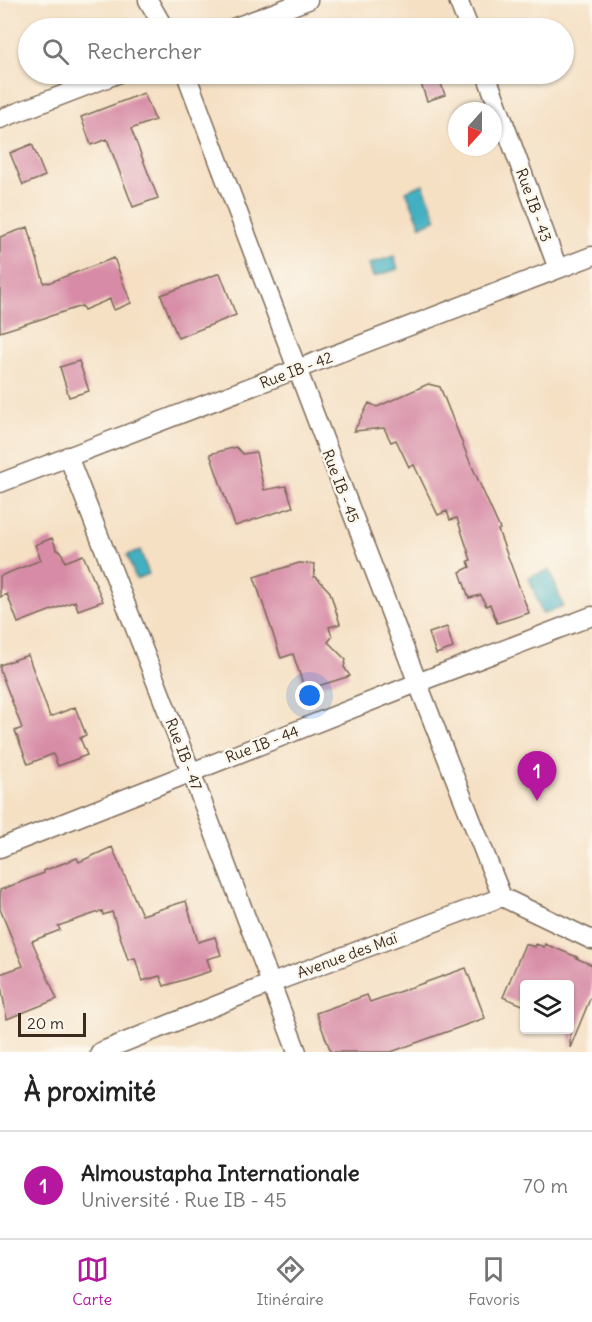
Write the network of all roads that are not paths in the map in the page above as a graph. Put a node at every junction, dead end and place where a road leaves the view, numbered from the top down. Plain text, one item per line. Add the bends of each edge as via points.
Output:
1 (148, 0) edge
2 (308, 0) edge
3 (458, 0) edge
4 (159, 18) edge
5 (260, 18) edge
6 (465, 18) edge
7 (92, 84) edge
8 (190, 84) edge
9 (490, 84) edge
10 (0, 120) edge
11 (592, 256) edge
12 (558, 269) junction
13 (297, 369) junction
14 (68, 456) junction
15 (0, 483) edge
16 (592, 616) edge
17 (417, 683) junction
18 (191, 772) junction
19 (0, 848) edge
20 (502, 897) junction
21 (592, 940) edge
22 (272, 983) junction
23 (100, 1052) edge
24 (297, 1052) edge

1 - 4 street
2 - 5 street
3 - 6 street
7 - 10 street
8 - 13 street, Rue IB - 45
9 - 12 street, Rue IB - 43
11 - 12 street, Rue IB - 42
12 - 13 street, Rue IB - 42
13 - 14 street, Rue IB - 42
13 - 17 street, Rue IB - 45
14 - 15 street, Rue IB - 42
14 - 18 street, Rue IB - 47
16 - 17 street, Rue IB - 44
17 - 18 street, Rue IB - 44
17 - 20 street, Rue IB - 45
18 - 19 street, Rue IB - 44
18 - 22 street, Rue IB - 47
20 - 21 street
20 - 22 street, Avenue des Maï
22 - 23 street, Avenue des Maï
22 - 24 street, Rue IB - 47

